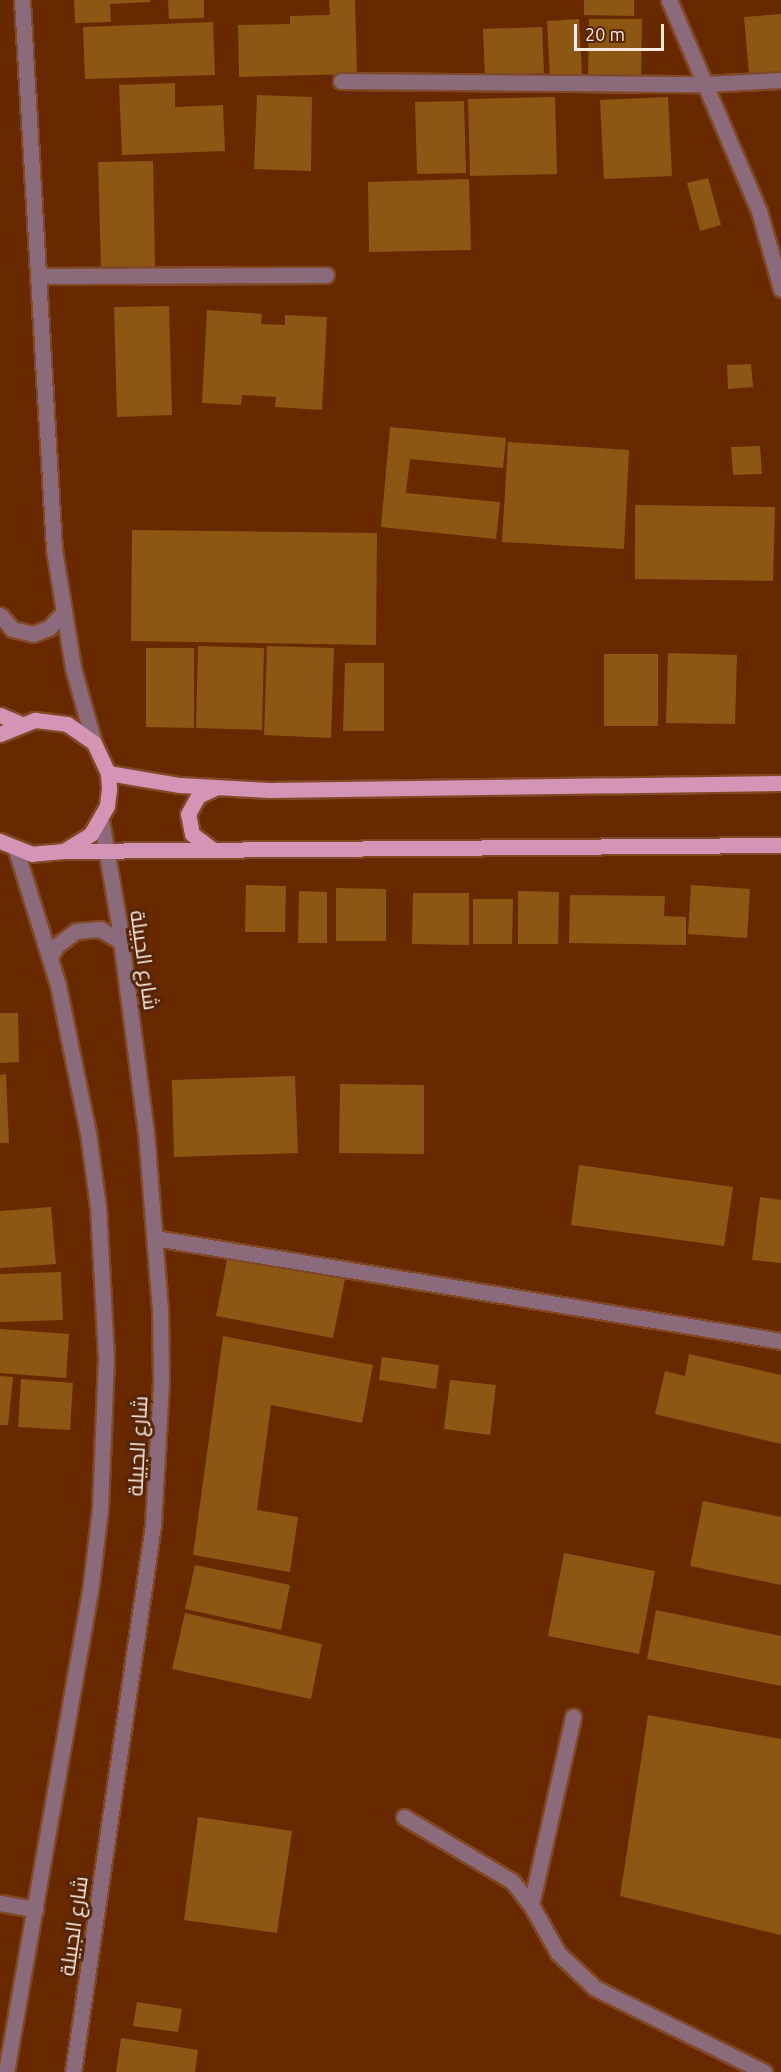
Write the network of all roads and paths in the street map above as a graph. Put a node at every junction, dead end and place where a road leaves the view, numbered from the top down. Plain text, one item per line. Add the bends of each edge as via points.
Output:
1 (22, 0) edge
2 (669, 0) edge
3 (781, 80) edge
4 (341, 81) dead end
5 (704, 84) junction
6 (38, 276) junction
7 (326, 276) dead end
8 (781, 290) edge
9 (63, 613) junction
10 (0, 615) edge
11 (0, 715) edge
12 (19, 723) junction
13 (0, 734) edge
14 (94, 743) junction
15 (108, 773) junction
16 (781, 783) edge
17 (216, 788) junction
18 (101, 820) junction
19 (0, 841) edge
20 (781, 845) edge
21 (16, 850) junction
22 (215, 850) junction
23 (64, 851) junction
24 (106, 851) junction
25 (122, 942) junction
26 (50, 957) junction
27 (155, 1238) junction
28 (781, 1341) edge
29 (573, 1717) dead end
30 (404, 1817) dead end
31 (0, 1903) edge
32 (531, 1905) junction
33 (35, 1909) junction
34 (6, 2072) edge
35 (73, 2072) edge
36 (764, 2072) edge

1 - 6 street
2 - 5 street
3 - 5 street
4 - 5 street
5 - 8 street via 759,211
6 - 7 street
6 - 9 street via 54,549
9 - 10 street via 49,627 33,634 12,629
9 - 14 street via 73,668
11 - 12 main road
12 - 13 main road
12 - 14 main road via 51,720 67,724
14 - 15 main road
15 - 17 main road
15 - 18 main road via 107,806
16 - 17 main road
17 - 22 main road via 198,796 188,824 198,842
18 - 23 main road via 91,834
18 - 24 street, شارع الجبيلة
19 - 21 main road
20 - 22 main road
21 - 23 main road via 48,855
21 - 26 street
22 - 24 main road
23 - 24 main road
24 - 25 street, شارع الجبيلة
25 - 26 street via 100,929 76,931 56,946
25 - 27 street, شارع الجبيلة via 136,1040
26 - 33 street via 75,1058 88,1133 98,1208 106,1358 100,1509 91,1584
27 - 28 street
27 - 35 street, شارع الجبيلة via 161,1381 153,1525
29 - 32 street
30 - 32 street via 500,1871
31 - 33 street
32 - 36 street via 558,1953 595,1988
33 - 34 street

